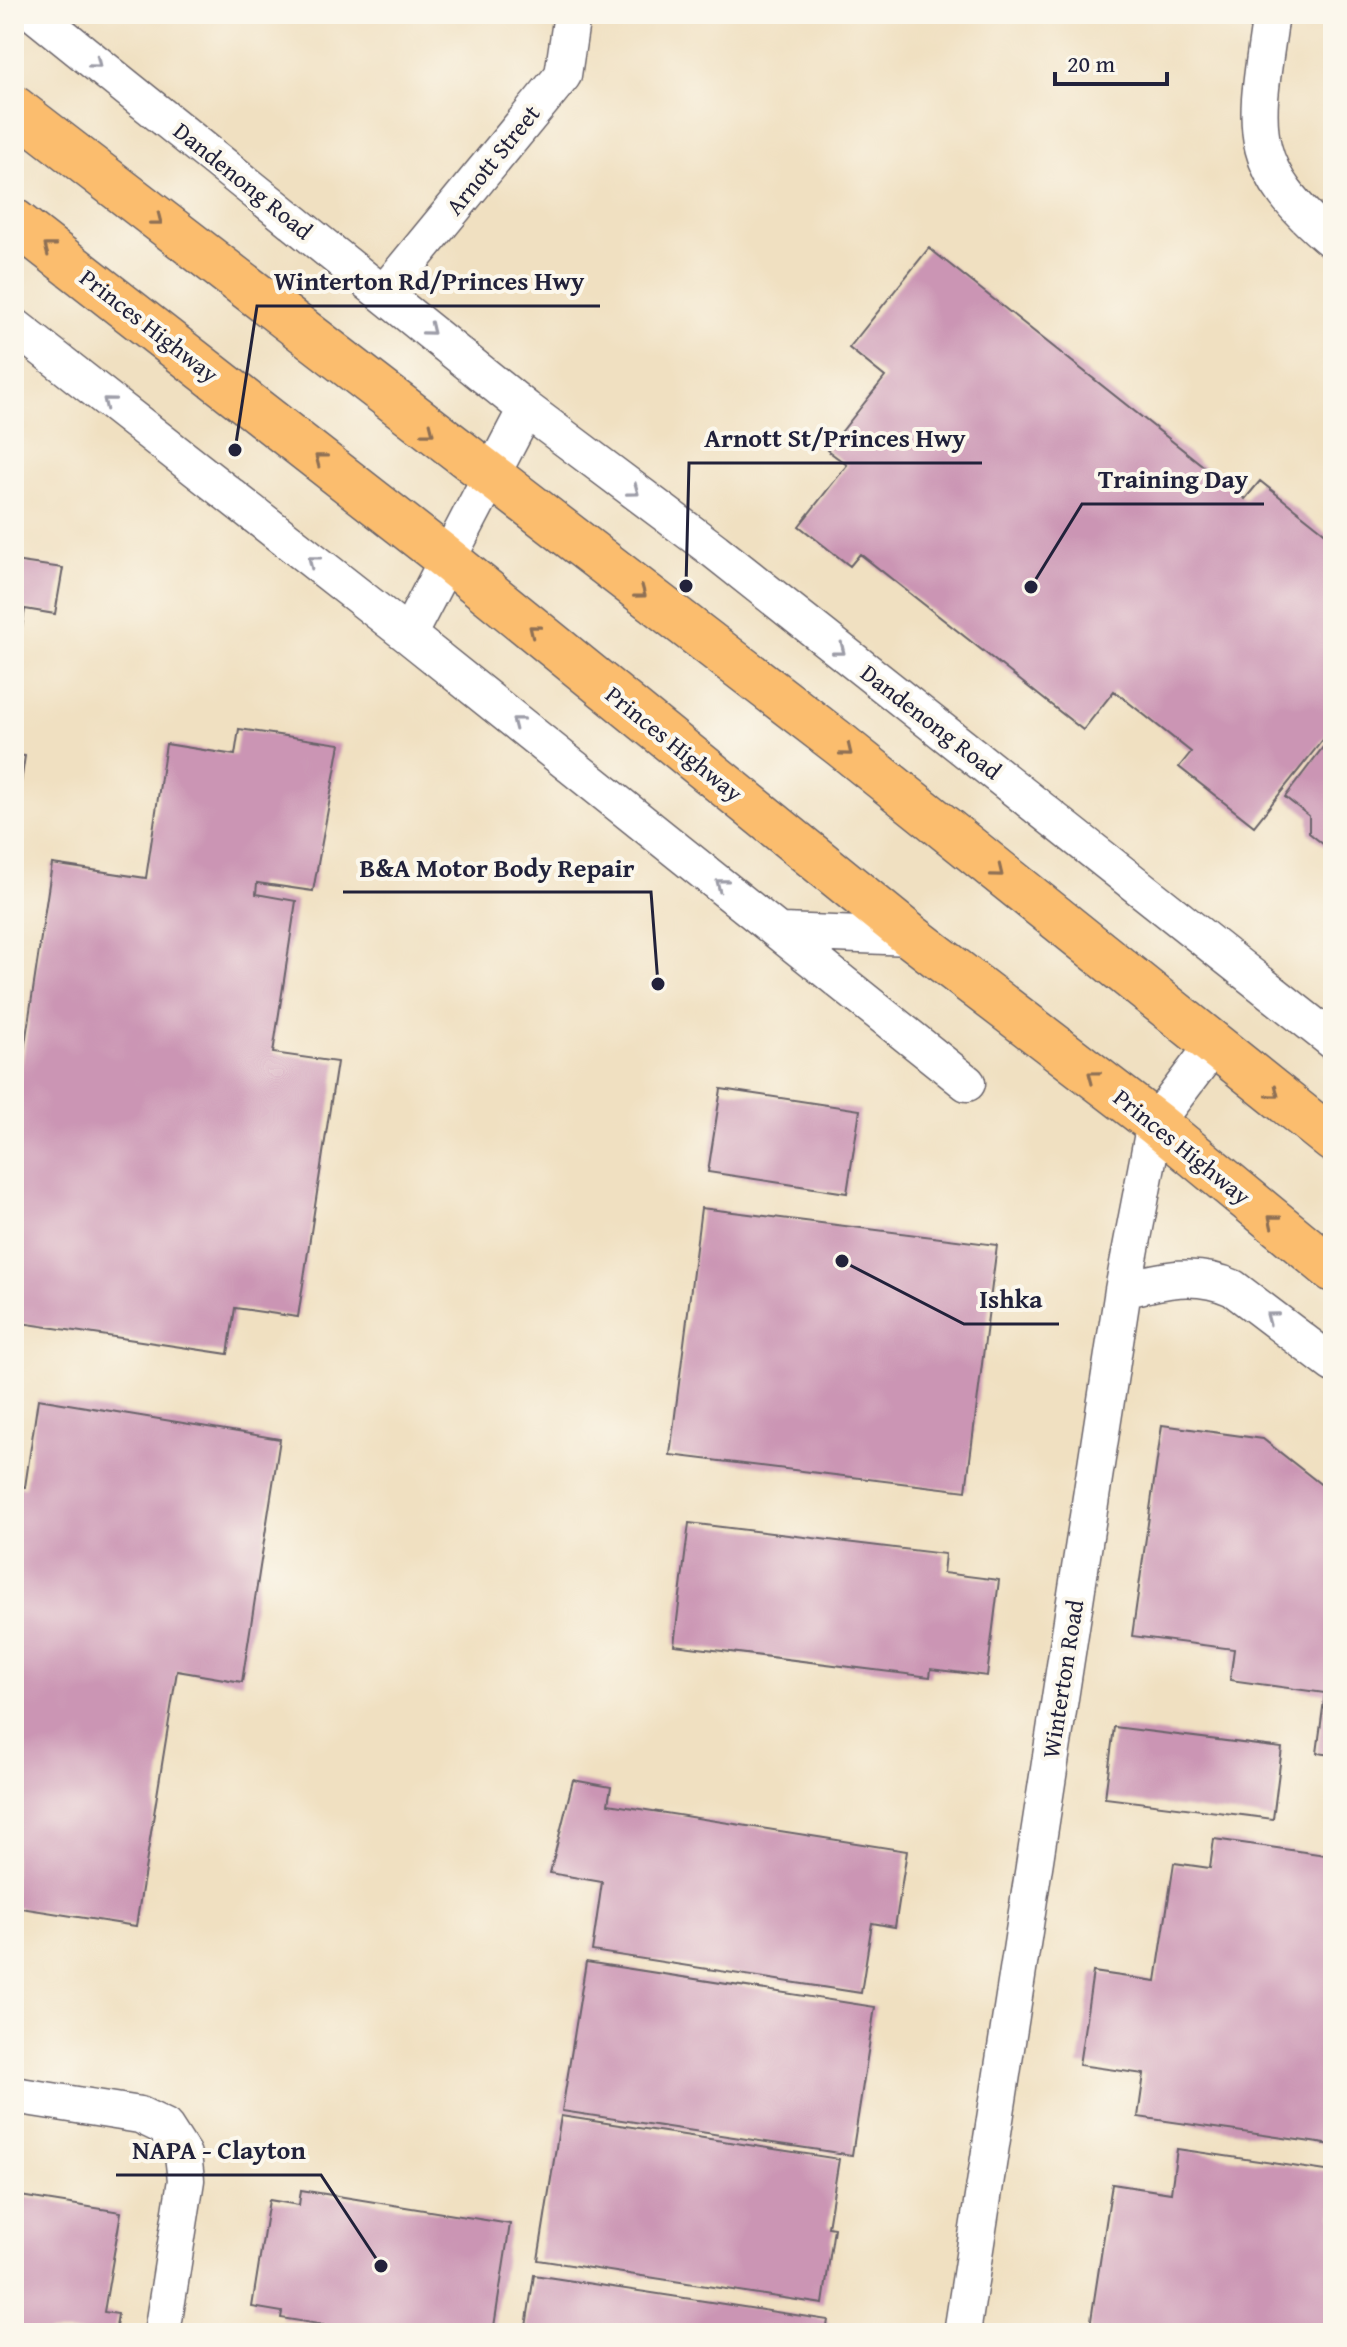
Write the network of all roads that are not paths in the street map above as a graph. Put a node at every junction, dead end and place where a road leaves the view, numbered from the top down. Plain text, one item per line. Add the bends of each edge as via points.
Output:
1 (35, 14) edge
2 (572, 14) edge
3 (1271, 14) edge
4 (14, 108) edge
5 (14, 221) edge
6 (1333, 241) edge
7 (384, 293) junction
8 (14, 326) edge
9 (526, 409) junction
10 (490, 478) junction
11 (447, 559) junction
12 (408, 635) junction
13 (782, 932) junction
14 (912, 937) junction
15 (1333, 1041) edge
16 (1214, 1045) junction
17 (967, 1083) dead end
18 (1155, 1123) junction
19 (1333, 1140) edge
20 (1333, 1270) edge
21 (1123, 1290) junction
22 (1333, 1364) edge
23 (14, 2095) edge
24 (162, 2333) edge
25 (962, 2333) edge

1 -> 7 street, Dandenong Road
2 - 7 street, Arnott Street via 563,75
3 - 6 street via 1259,104 1261,151 1283,192
4 -> 10 highway
11 -> 5 highway, Princes Highway
7 -> 9 street, Dandenong Road
12 -> 8 street
9 - 10 street
9 -> 15 street, Dandenong Road via 715,551
10 - 11 street
10 -> 16 highway via 841,745
11 - 12 street
14 -> 11 highway, Princes Highway
13 -> 12 street
13 - 14 street
13 - 17 street
18 -> 14 highway, Princes Highway
16 - 18 street, Winterton Road
16 -> 19 highway
20 -> 18 highway, Princes Highway
18 - 21 street, Winterton Road
22 -> 21 street via 1215,1280 1164,1279
21 - 25 street, Winterton Road
23 - 24 street via 140,2115 165,2127 183,2155 186,2180

